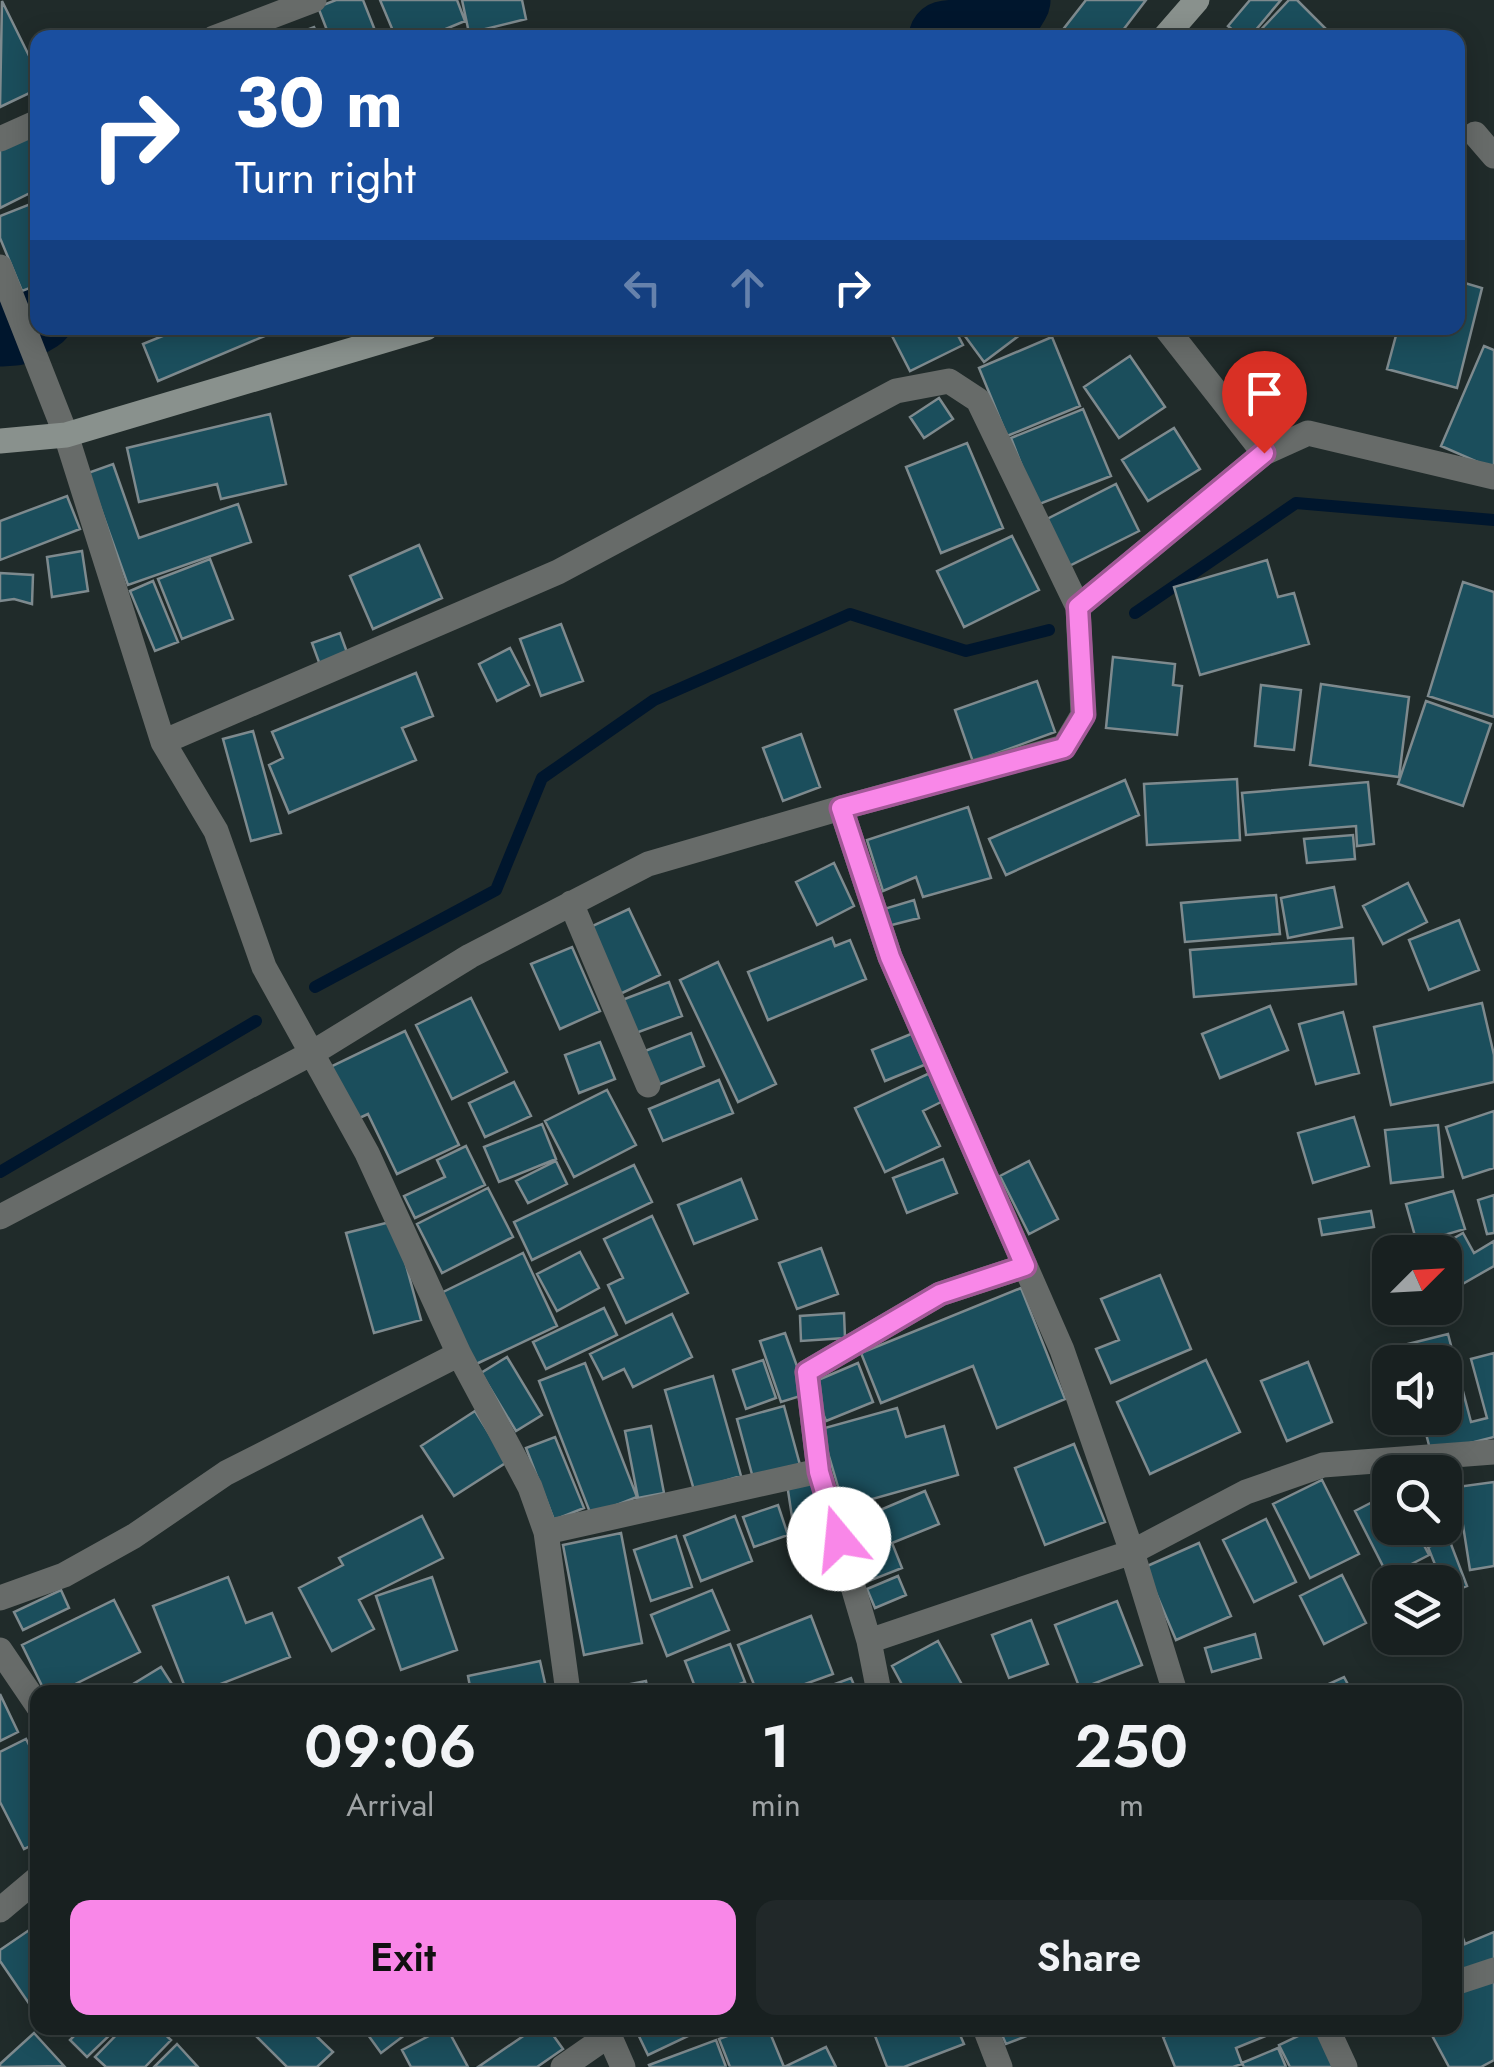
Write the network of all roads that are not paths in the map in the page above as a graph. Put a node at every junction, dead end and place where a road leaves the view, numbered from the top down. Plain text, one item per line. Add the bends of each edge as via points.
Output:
1 (314, 0) edge
2 (1197, 0) edge
3 (235, 30) edge
4 (1171, 30) edge
5 (30, 126) edge
6 (1475, 134) dead end
7 (0, 140) edge
8 (1494, 156) edge
9 (2, 270) edge
10 (402, 335) edge
11 (1171, 335) edge
12 (66, 435) junction
13 (0, 441) edge
14 (1264, 453) junction
15 (1494, 477) edge
16 (1078, 607) junction
17 (163, 742) junction
18 (841, 808) junction
19 (571, 903) junction
20 (314, 1052) junction
21 (648, 1085) dead end
22 (0, 1217) edge
23 (1025, 1266) junction
24 (458, 1354) junction
25 (1494, 1452) edge
26 (819, 1472) junction
27 (546, 1532) junction
28 (1132, 1552) junction
29 (0, 1598) edge
30 (869, 1641) junction
31 (0, 1650) edge
32 (567, 1685) edge
33 (878, 1685) edge
34 (1174, 1685) edge
35 (30, 1694) edge
36 (30, 1885) edge
37 (0, 1910) edge
38 (1494, 1970) edge
39 (1462, 1981) edge
40 (603, 2035) edge
41 (610, 2035) edge
42 (988, 2035) edge
43 (1331, 2035) edge
44 (564, 2067) edge
45 (624, 2067) edge
46 (1000, 2067) edge
47 (1344, 2067) edge

1 - 3 street
2 - 4 street
5 - 7 street
6 - 8 street
9 - 12 street
10 - 12 street
11 - 14 street
12 - 13 street
12 - 17 street
14 - 15 street via 1308,433
14 - 16 street
16 - 17 street via 978,400 949,381 896,391 558,572
16 - 18 street via 1084,715 1064,748
17 - 20 street via 216,831 264,967
18 - 19 street via 648,864
18 - 23 street via 890,957
19 - 20 street
19 - 21 street
20 - 22 street
20 - 24 street
23 - 26 street via 940,1294 807,1372
23 - 28 street via 1062,1350
24 - 27 street via 530,1487
24 - 29 street via 226,1472 64,1575
25 - 28 street via 1323,1465 1246,1492
26 - 27 street
26 - 30 street
27 - 32 street
28 - 30 street
28 - 34 street
30 - 33 street
31 - 35 street
36 - 37 street
38 - 39 street
40 - 44 street
41 - 45 street
42 - 46 street
43 - 47 street

